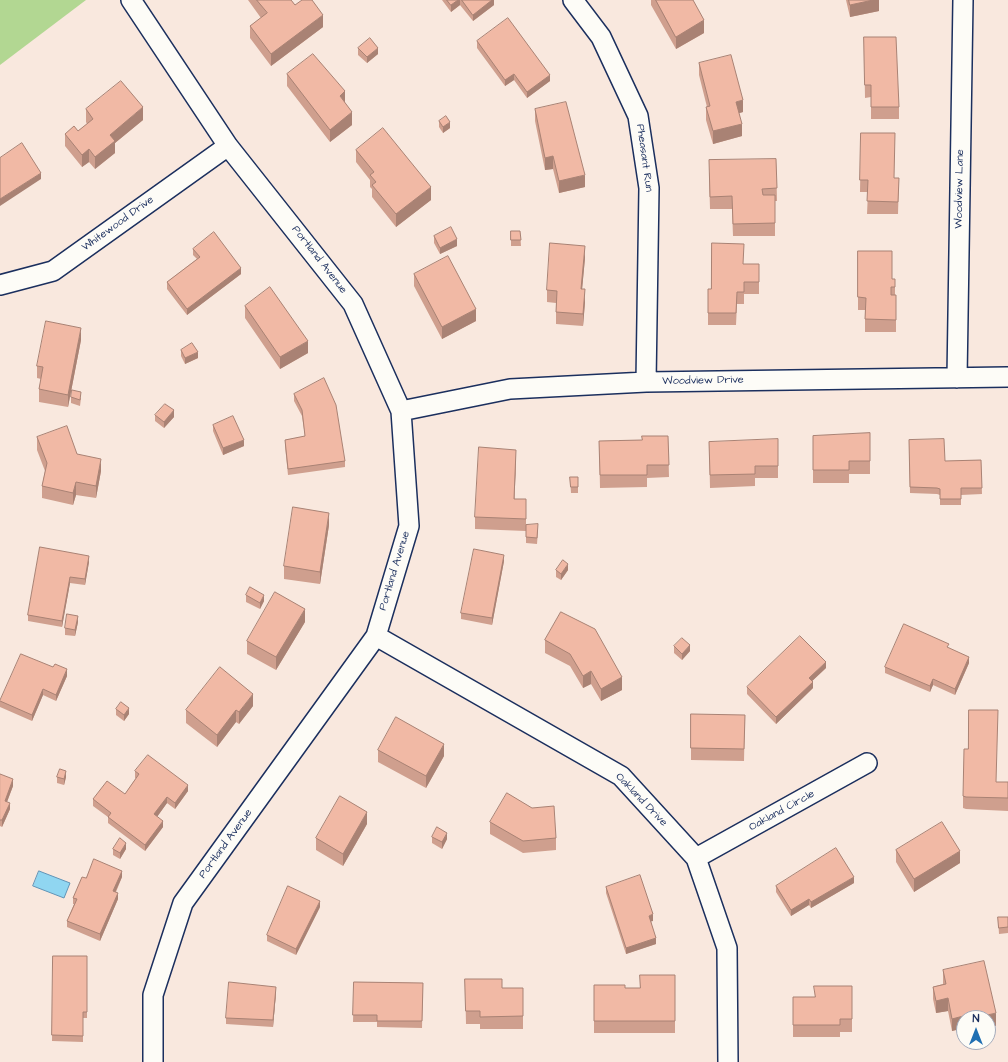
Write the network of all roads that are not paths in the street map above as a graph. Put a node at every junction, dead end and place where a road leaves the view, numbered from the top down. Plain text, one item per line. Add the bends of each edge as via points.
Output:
1 (131, 0) edge
2 (573, 0) edge
3 (963, 0) edge
4 (228, 146) junction
5 (0, 285) edge
6 (1008, 377) edge
7 (957, 378) junction
8 (646, 382) junction
9 (401, 410) junction
10 (376, 636) junction
11 (867, 763) dead end
12 (696, 858) junction
13 (153, 1062) edge
14 (728, 1062) edge

1 - 4 street, Portland Avenue
2 - 8 street, Pheasant Run via 601,37 638,116 649,188
3 - 7 street, Woodview Lane
4 - 5 street, Whitewood Drive via 53,271
4 - 9 street, Portland Avenue via 353,304
6 - 7 street, Woodview Drive
7 - 8 street, Woodview Drive
8 - 9 street, Woodview Drive via 510,390
9 - 10 street, Portland Avenue via 409,526
10 - 12 street, Oakland Drive via 621,776
10 - 13 street, Portland Avenue via 183,903 153,995
11 - 12 street, Oakland Circle
12 - 14 street, Oakland Drive via 727,948

